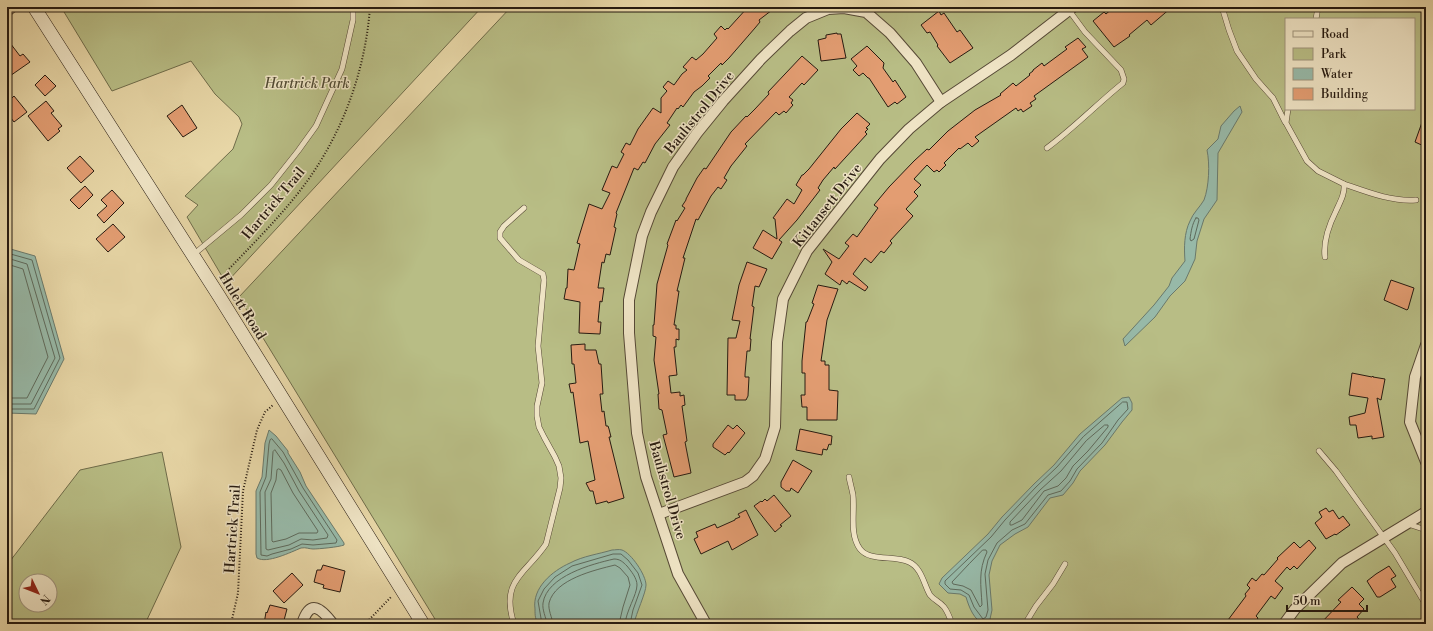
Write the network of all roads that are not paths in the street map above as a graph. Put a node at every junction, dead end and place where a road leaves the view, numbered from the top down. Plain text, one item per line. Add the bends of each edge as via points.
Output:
1 (12, 7) edge
2 (34, 7) edge
3 (353, 7) edge
4 (1222, 7) edge
5 (1318, 7) edge
6 (1069, 8) edge
7 (7, 11) edge
8 (1316, 18) edge
9 (941, 102) junction
10 (1288, 110) edge
11 (1286, 123) junction
12 (1047, 148) dead end
13 (1344, 184) junction
14 (1416, 200) dead end
15 (524, 208) dead end
16 (193, 256) junction
17 (1325, 257) dead end
18 (1426, 345) edge
19 (1319, 451) dead end
20 (1426, 462) edge
21 (849, 477) dead end
22 (1426, 512) edge
23 (659, 514) junction
24 (1406, 524) junction
25 (1426, 530) edge
26 (1384, 538) junction
27 (1065, 564) dead end
28 (1426, 605) edge
29 (302, 624) edge
30 (333, 624) edge
31 (423, 624) edge
32 (514, 624) edge
33 (706, 624) edge
34 (952, 624) edge
35 (1025, 624) edge
36 (1284, 624) edge

1 - 7 street
2 - 16 street, Hulett Road
3 - 16 lane via 353,20 342,69 316,126 270,185 241,215
4 - 11 lane via 1237,51 1273,98
5 - 8 lane
6 - 9 street, Kittansett Drive via 1011,55
6 - 12 lane via 1086,32 1121,70 1124,79 1123,83
9 - 23 street, Kittansett Drive via 909,129 880,159 807,251 783,299 777,342 775,427 769,449 759,468 745,482
9 - 23 street, Baulistrol Drive via 916,63 896,39 866,12 844,8 828,9 806,18 790,31 761,59 696,133 673,167 651,212 642,236 629,300 637,433 646,477
10 - 11 lane
11 - 13 lane via 1307,161 1318,172
13 - 14 lane via 1405,201
13 - 17 lane via 1342,199 1328,231
15 - 32 lane via 504,226 500,238 519,260 543,274 538,346 542,383 537,416 539,427 559,466 561,478 546,544 512,586 510,607
16 - 31 street, Hulett Road
18 - 20 street via 1415,377 1410,422
19 - 26 lane via 1343,479
21 - 34 lane via 853,496 854,532 860,549 869,556 898,558 915,566 932,597 944,607
22 - 24 street
23 - 33 street, Baulistrol Drive via 678,574
24 - 25 lane
24 - 26 street
26 - 28 lane
26 - 36 street via 1342,563 1295,609
27 - 35 lane
29 - 30 street via 308,611 318,608

